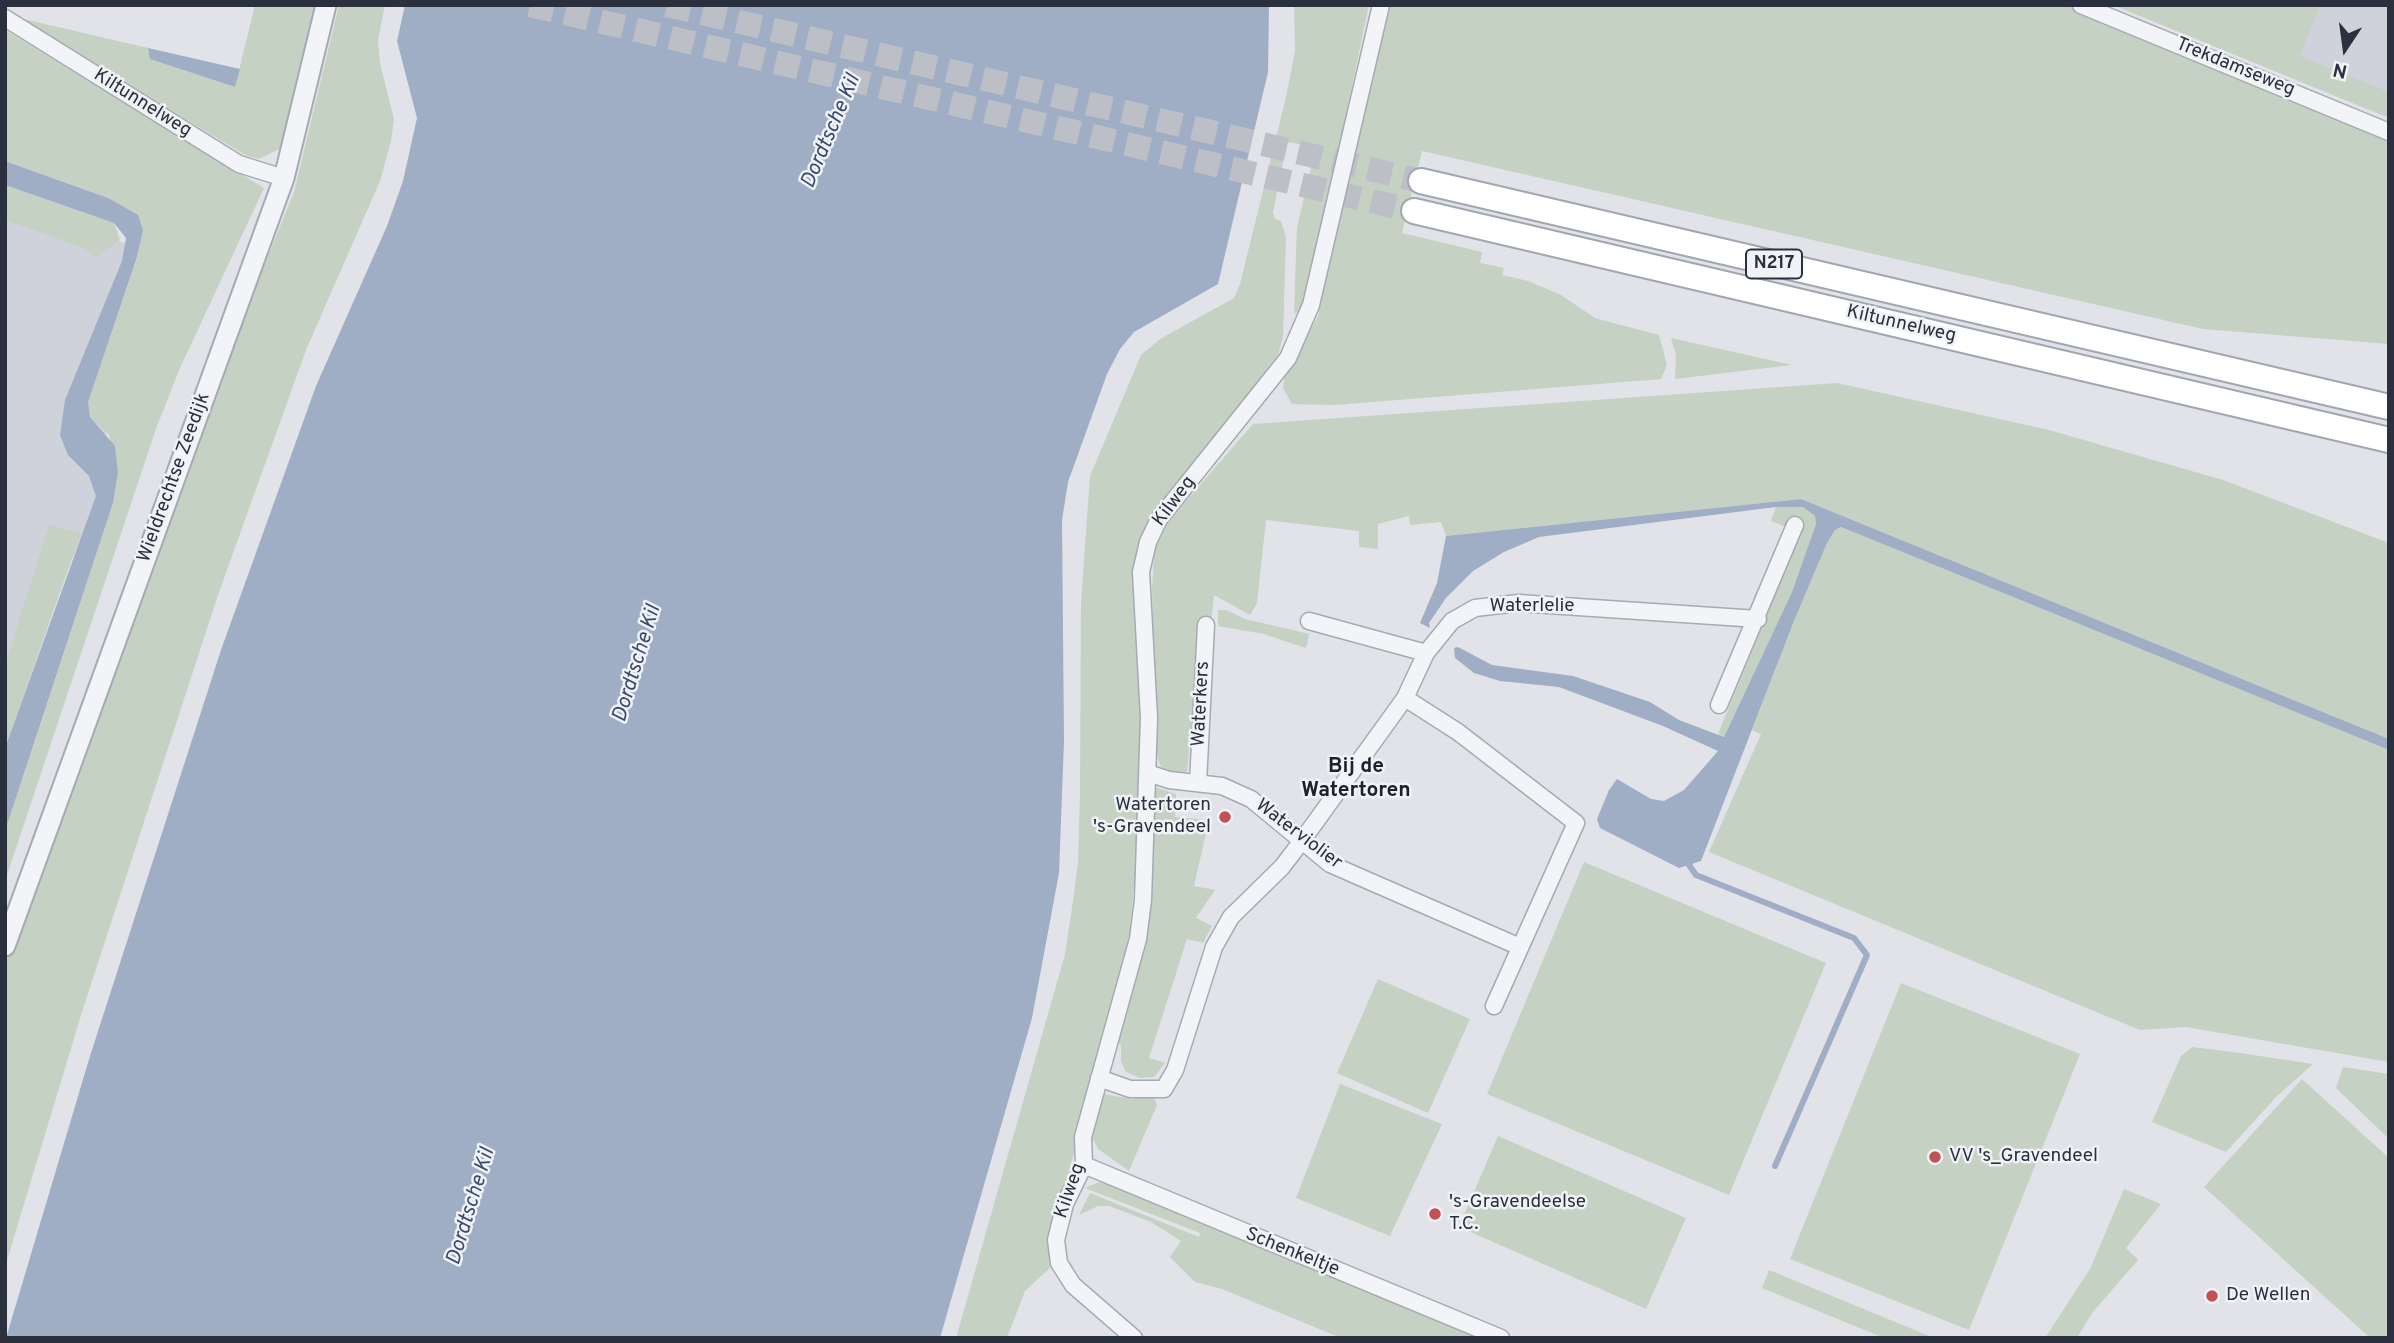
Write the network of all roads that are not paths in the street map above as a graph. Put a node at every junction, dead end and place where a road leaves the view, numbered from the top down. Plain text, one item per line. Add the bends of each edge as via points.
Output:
1 (326, 5) edge
2 (1381, 5) edge
3 (2081, 5) edge
4 (5, 18) edge
5 (2389, 131) edge
6 (284, 178) junction
7 (1421, 181) tunnel mouth
8 (1413, 211) tunnel mouth
9 (2389, 407) edge
10 (2389, 440) edge
11 (1795, 525) dead end
12 (1758, 619) junction
13 (1309, 621) dead end
14 (1206, 625) dead end
15 (1426, 653) junction
16 (1405, 698) junction
17 (1719, 705) dead end
18 (1148, 773) junction
19 (1198, 783) junction
20 (1301, 842) junction
21 (5, 946) edge
22 (1520, 947) junction
23 (1494, 1006) dead end
24 (1099, 1078) junction
25 (1084, 1165) junction
26 (1133, 1338) edge
27 (1501, 1338) edge

1 - 6 street, Wieldrechtse Zeedijk
2 - 18 street, Kilweg via 1311,305 1288,358 1159,519 1148,542 1142,572
3 - 5 street, Trekdamseweg
4 - 6 street, Kiltunnelweg via 239,164
6 - 21 street, Wieldrechtse Zeedijk
7 - 9 main road, Kiltunnelweg / N217
8 - 10 main road, Kiltunnelweg / N217
11 - 12 street
12 - 15 street, Waterlelie via 1492,604 1452,621
12 - 17 street
13 - 15 street
14 - 19 street, Waterkers
15 - 16 street, Waterlelie
16 - 20 street, Waterlelie
16 - 22 street via 1458,732 1576,823
18 - 19 street, Waterviolier
18 - 24 street, Kilweg via 1138,939
19 - 20 street, Waterviolier via 1222,786 1251,799
20 - 22 street, Waterviolier via 1330,864
20 - 24 street via 1231,917 1214,947 1175,1070 1164,1089 1130,1089
22 - 23 street
24 - 25 street, Kilweg via 1083,1137
25 - 26 street, Kilweg via 1065,1204 1056,1240 1059,1263 1073,1285
25 - 27 street, Schenkeltje

